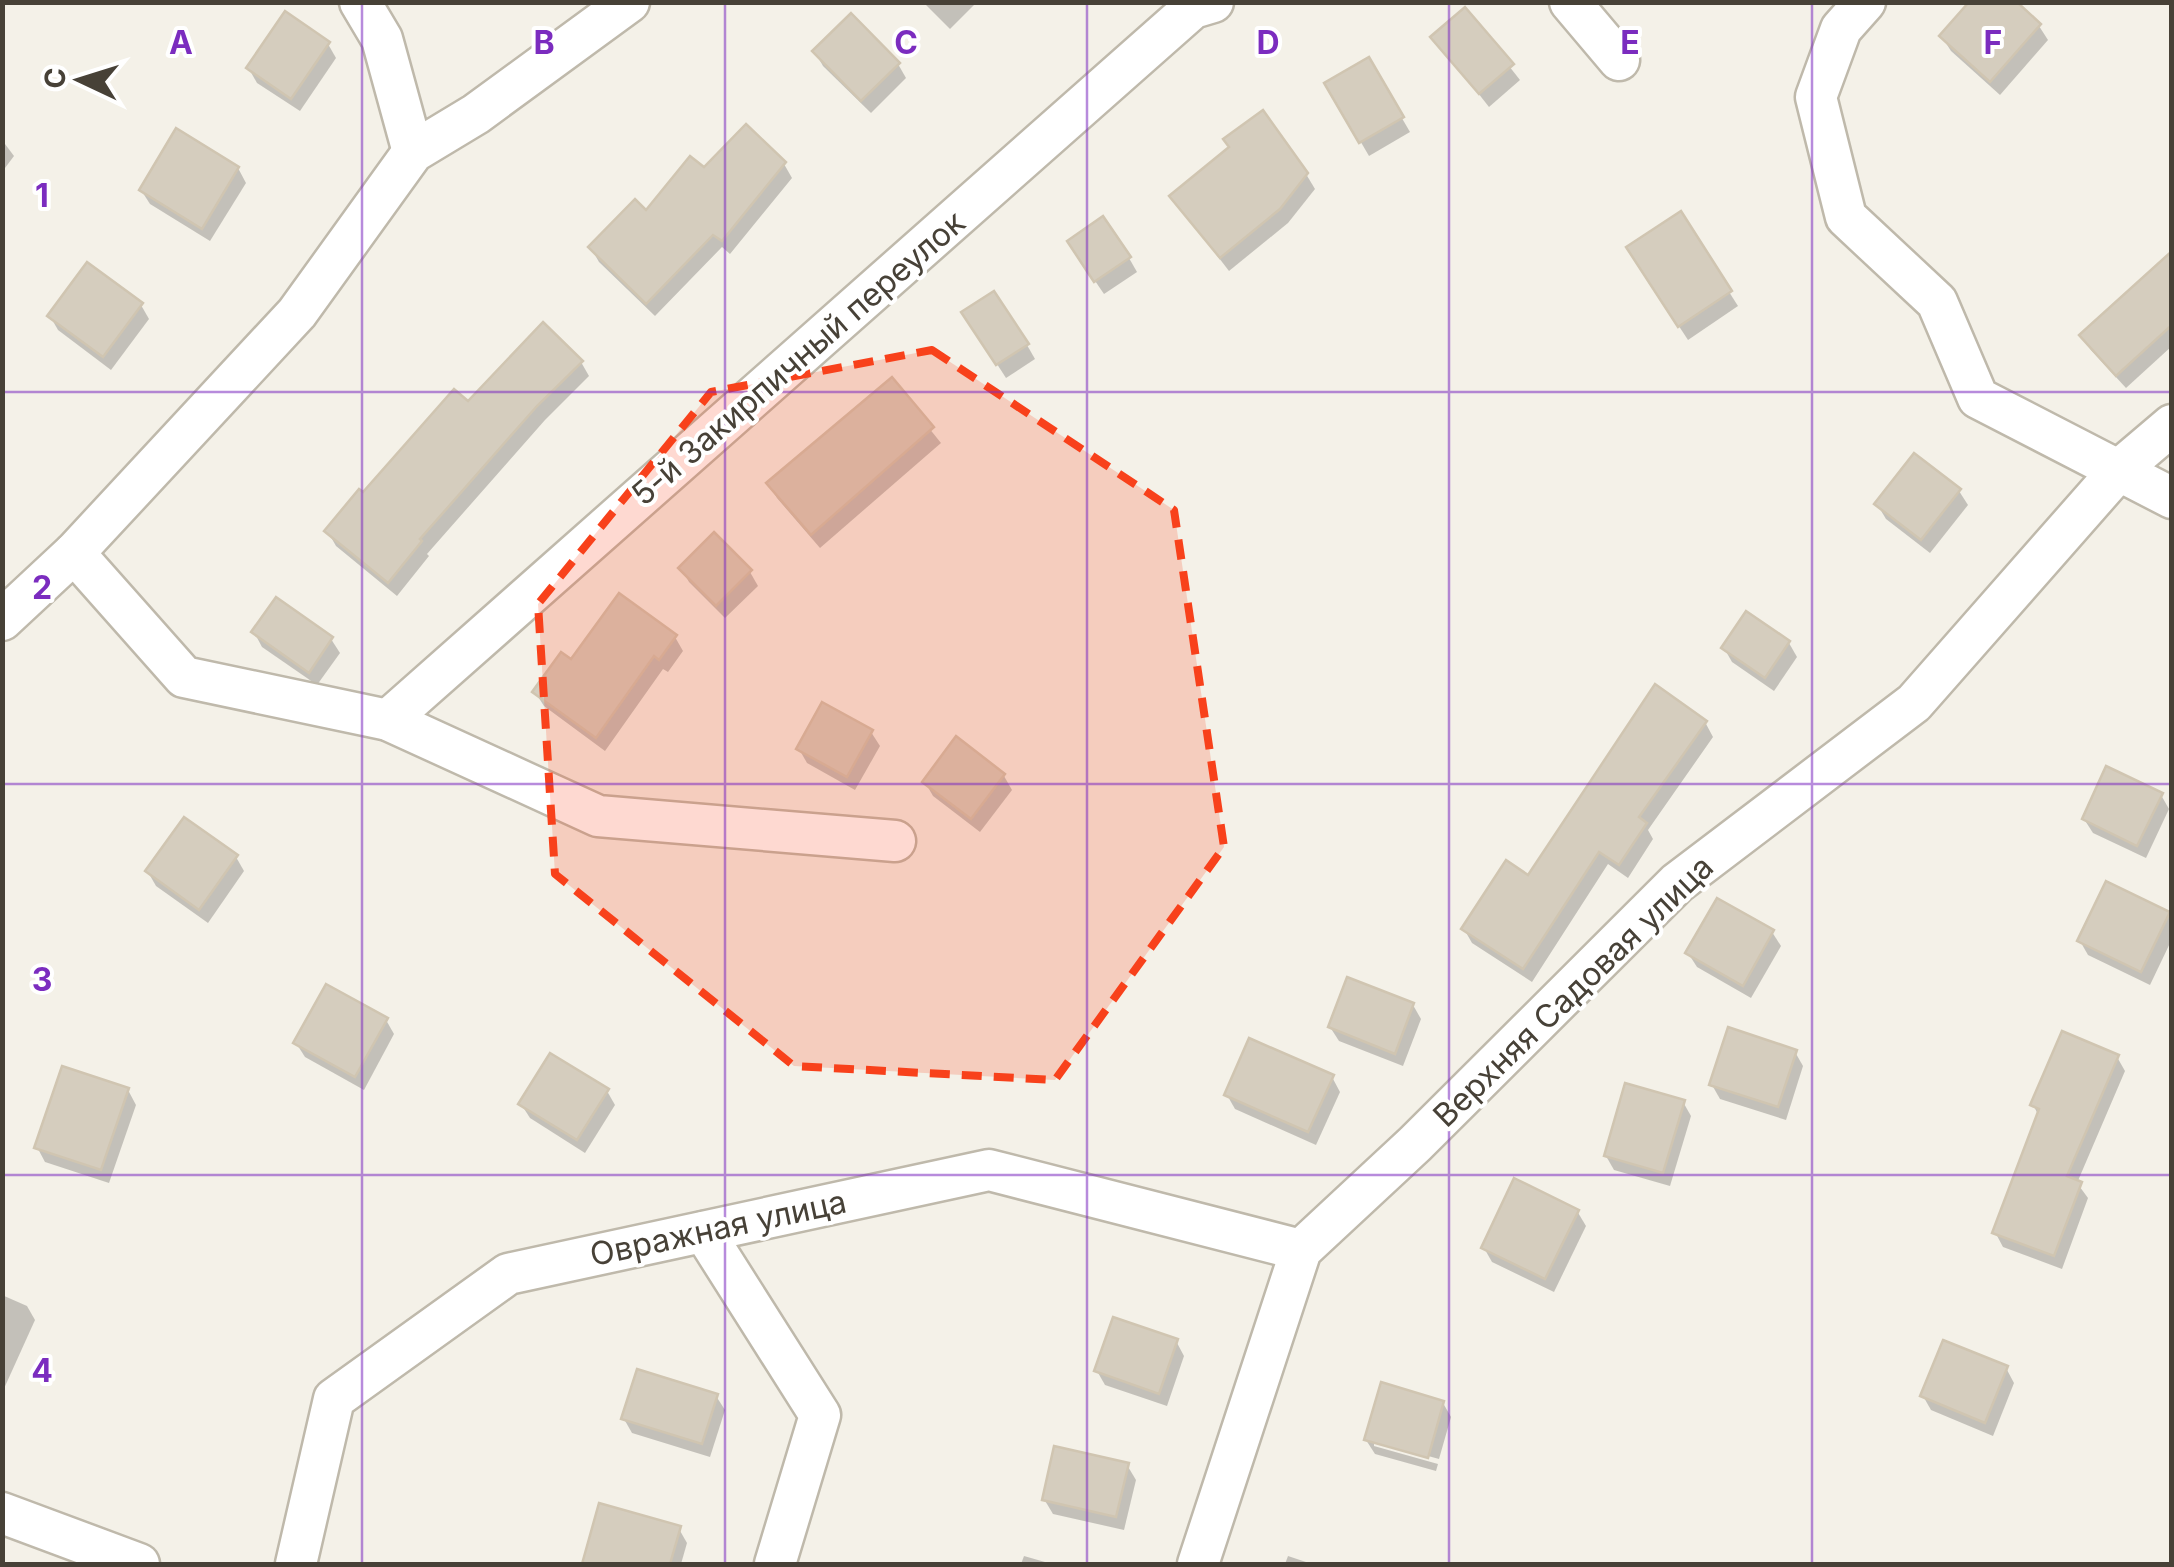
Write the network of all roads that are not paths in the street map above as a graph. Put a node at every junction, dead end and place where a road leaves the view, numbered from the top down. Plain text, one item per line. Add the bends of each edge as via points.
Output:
1 (360, 2) edge
2 (629, 2) edge
3 (1213, 2) edge
4 (1570, 2) edge
5 (1853, 16) edge
6 (1618, 60) dead end
7 (413, 152) junction
8 (2172, 425) edge
9 (2120, 470) junction
10 (2172, 498) edge
11 (74, 553) junction
12 (2, 620) edge
13 (388, 720) junction
14 (895, 841) dead end
15 (704, 1232) junction
16 (1301, 1250) junction
17 (2, 1513) edge
18 (139, 1564) edge
19 (296, 1564) edge
20 (775, 1564) edge
21 (1198, 1564) edge

1 - 7 street via 382,39
2 - 7 street
3 - 13 street, 5-й Закирпичный переулок via 1193,8
4 - 6 street
5 - 9 street via 1816,97 1846,218 1937,302 1978,398
7 - 11 street via 298,314
8 - 9 street, Верхняя Садовая улица
9 - 10 street
9 - 16 street, Верхняя Садовая улица via 1914,702 1677,883
11 - 12 street
11 - 13 street via 184,677
13 - 14 street via 598,816
15 - 16 street, Овражная улица via 989,1170
15 - 19 street, Овражная улица via 508,1274 334,1399
15 - 20 street via 820,1415
16 - 21 street, Верхняя Садовая улица
17 - 18 street

